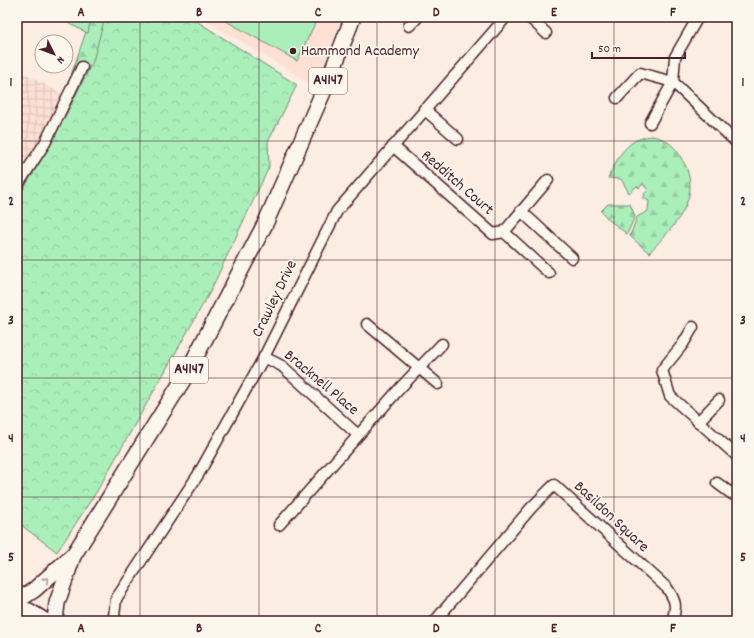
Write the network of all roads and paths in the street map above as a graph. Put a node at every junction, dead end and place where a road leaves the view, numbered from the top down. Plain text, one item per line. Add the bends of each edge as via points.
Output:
1 (353, 17) edge
2 (418, 17) edge
3 (506, 17) edge
4 (529, 17) edge
5 (698, 17) edge
6 (409, 26) dead end
7 (546, 33) dead end
8 (82, 67) dead end
9 (674, 82) junction
10 (617, 98) dead end
11 (424, 109) junction
12 (650, 123) dead end
13 (458, 139) dead end
14 (737, 143) edge
15 (393, 146) junction
16 (548, 180) dead end
17 (17, 186) edge
18 (521, 211) junction
19 (504, 232) junction
20 (572, 258) dead end
21 (549, 273) dead end
22 (367, 324) dead end
23 (693, 327) dead end
24 (442, 344) dead end
25 (264, 357) junction
26 (418, 369) junction
27 (438, 384) dead end
28 (719, 400) dead end
29 (698, 422) junction
30 (358, 435) junction
31 (737, 456) edge
32 (717, 484) dead end
33 (737, 489) edge
34 (279, 525) dead end
35 (73, 556) junction
36 (17, 601) edge
37 (17, 608) edge
38 (46, 621) edge
39 (55, 621) edge
40 (117, 621) edge
41 (435, 621) edge
42 (672, 621) edge

1 - 35 main road, A4147 via 331,74 265,224 186,375
2 - 6 street
3 - 11 street, Crawley Drive
4 - 7 street
5 - 9 street via 675,57
8 - 17 street via 45,143
9 - 10 street via 640,73
9 - 12 street
9 - 14 street
11 - 13 street
11 - 15 street, Crawley Drive
15 - 19 street, Redditch Court via 493,234
15 - 25 street, Crawley Drive via 336,211
16 - 18 street, Redditch Court
18 - 19 street, Redditch Court
18 - 20 street
19 - 21 street, Redditch Court
22 - 26 street
23 - 29 street via 662,370 670,396
24 - 26 street, Bracknell Place
25 - 30 street, Bracknell Place via 282,366
25 - 40 street, Crawley Drive via 198,475 116,599 114,616
26 - 27 street
26 - 30 street, Bracknell Place
28 - 29 street
29 - 31 street
30 - 34 street, Bracknell Place
32 - 33 street via 732,494
36 -> 35 main road, A4147 via 34,590
35 - 39 main road, A4147 via 57,603
37 - 38 main road via 29,611
41 - 42 street, Basildon Square via 531,508 554,485 666,588 674,598 676,607

